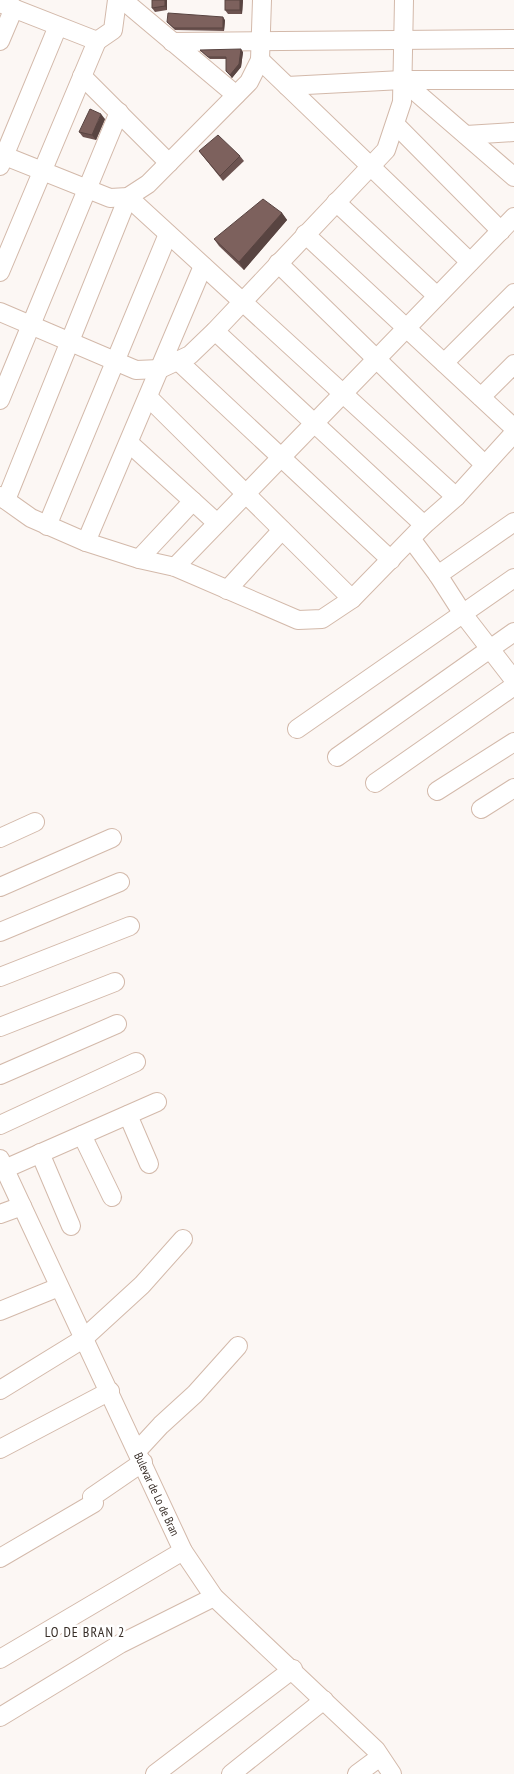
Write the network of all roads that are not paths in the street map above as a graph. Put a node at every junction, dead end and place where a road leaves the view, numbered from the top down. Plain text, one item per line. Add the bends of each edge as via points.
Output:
1 (117, 0) edge
2 (123, 0) edge
3 (262, 0) edge
4 (404, 0) edge
5 (7, 6) edge
6 (58, 26) junction
7 (514, 39) edge
8 (262, 40) junction
9 (403, 40) junction
10 (0, 41) edge
11 (97, 41) junction
12 (172, 42) junction
13 (260, 60) junction
14 (82, 76) junction
15 (402, 80) junction
16 (514, 80) edge
17 (287, 86) junction
18 (236, 95) junction
19 (119, 112) junction
20 (396, 125) junction
21 (514, 132) edge
22 (466, 135) junction
23 (1, 158) edge
24 (169, 163) junction
25 (370, 166) junction
26 (43, 171) junction
27 (514, 177) edge
28 (87, 189) junction
29 (128, 197) junction
30 (336, 202) junction
31 (514, 217) edge
32 (501, 231) junction
33 (168, 234) junction
34 (306, 234) junction
35 (470, 262) junction
36 (278, 263) junction
37 (203, 266) junction
38 (0, 272) edge
39 (514, 293) edge
40 (437, 296) junction
41 (242, 301) junction
42 (0, 312) edge
43 (31, 325) junction
44 (407, 328) junction
45 (215, 331) junction
46 (70, 342) junction
47 (376, 359) junction
48 (177, 360) junction
49 (115, 361) junction
50 (444, 363) junction
51 (514, 364) edge
52 (160, 369) junction
53 (343, 393) junction
54 (148, 397) junction
55 (481, 397) junction
56 (0, 400) edge
57 (314, 423) junction
58 (514, 428) edge
59 (514, 432) edge
60 (128, 443) junction
61 (281, 457) junction
62 (485, 465) junction
63 (245, 494) junction
64 (456, 497) junction
65 (3, 498) edge
66 (193, 502) junction
67 (514, 522) edge
68 (218, 523) junction
69 (424, 525) junction
70 (47, 526) junction
71 (282, 530) junction
72 (412, 540) junction
73 (86, 542) junction
74 (139, 559) junction
75 (391, 560) junction
76 (175, 567) junction
77 (438, 574) junction
78 (514, 578) edge
79 (227, 590) junction
80 (352, 599) junction
81 (463, 614) junction
82 (514, 632) edge
83 (490, 648) junction
84 (514, 680) edge
85 (514, 686) edge
86 (297, 729) dead end
87 (514, 742) edge
88 (337, 757) dead end
89 (375, 784) dead end
90 (514, 788) edge
91 (437, 791) dead end
92 (481, 809) dead end
93 (35, 822) dead end
94 (0, 838) edge
95 (112, 838) dead end
96 (120, 882) dead end
97 (0, 887) edge
98 (130, 926) dead end
99 (0, 932) edge
100 (0, 977) edge
101 (115, 982) dead end
102 (117, 1024) dead end
103 (0, 1028) edge
104 (136, 1062) dead end
105 (0, 1075) edge
106 (157, 1102) dead end
107 (128, 1115) junction
108 (0, 1125) edge
109 (82, 1135) junction
110 (40, 1153) junction
111 (149, 1164) dead end
112 (1, 1167) edge
113 (112, 1197) dead end
114 (22, 1206) junction
115 (0, 1214) edge
116 (71, 1226) dead end
117 (183, 1239) dead end
118 (60, 1287) junction
119 (0, 1311) edge
120 (83, 1340) junction
121 (238, 1346) dead end
122 (0, 1390) edge
123 (110, 1391) junction
124 (0, 1449) edge
125 (140, 1456) junction
126 (183, 1551) junction
127 (0, 1558) edge
128 (214, 1597) junction
129 (0, 1660) edge
130 (293, 1669) junction
131 (324, 1700) junction
132 (0, 1717) edge
133 (380, 1757) junction
134 (155, 1774) edge
135 (230, 1774) edge
136 (357, 1774) edge
137 (392, 1774) edge

1 - 11 street via 113,30
2 - 12 street
3 - 8 street
4 - 9 street
5 - 6 street
5 - 10 street
6 - 11 street
6 - 23 street
7 - 9 street
8 - 9 street
8 - 12 street
8 - 13 street
9 - 15 street
11 - 14 street
12 - 18 street
13 - 17 street
13 - 18 street via 249,82
14 - 19 street
14 - 26 street
15 - 16 street
15 - 17 street
15 - 20 street via 402,102
15 - 22 street
17 - 25 street
18 - 24 street
19 - 24 street
19 - 28 street
20 - 25 street via 386,150
20 - 32 street
21 - 22 street
22 - 27 street
23 - 26 street
24 - 29 street via 148,184
25 - 30 street
25 - 35 street
26 - 28 street
26 - 38 street
28 - 29 street via 110,198
28 - 43 street
29 - 33 street
29 - 46 street
30 - 34 street
30 - 40 street
31 - 32 street
32 - 35 street
33 - 37 street
33 - 49 street
34 - 36 street
34 - 44 street
35 - 40 street
36 - 41 street
36 - 47 street
37 - 41 street
37 - 52 street
39 - 50 street
40 - 44 street
41 - 45 street
41 - 53 street
42 - 43 street
43 - 46 street
43 - 56 street
44 - 47 street
44 - 50 street
45 - 48 street via 190,355
45 - 57 street
46 - 49 street
46 - 65 street
47 - 53 street
47 - 62 street
48 - 52 street
48 - 61 street
49 - 52 street via 136,370
49 - 70 street
50 - 55 street
51 - 55 street
52 - 54 street
53 - 57 street
53 - 64 street
54 - 60 street
54 - 63 street
55 - 58 street
57 - 61 street
57 - 69 street
59 - 62 street
60 - 66 street
60 - 73 street
61 - 63 street
61 - 75 street
62 - 64 street
63 - 68 street
63 - 71 street
64 - 69 street
65 - 70 street
66 - 68 street
66 - 74 street
67 - 77 street
68 - 76 street
69 - 72 street
70 - 73 street
71 - 79 street
71 - 80 street
72 - 75 street
72 - 77 street
73 - 74 street
74 - 76 street
75 - 80 street
76 - 79 street
77 - 81 street
78 - 81 street
79 - 80 street via 298,620 322,619
81 - 83 street
81 - 86 street
82 - 83 street
83 - 84 street
83 - 88 street
85 - 89 street
87 - 91 street
90 - 92 street
93 - 94 street
95 - 97 street
96 - 99 street
98 - 100 street
101 - 103 street
102 - 105 street
104 - 108 street
106 - 107 street
107 - 109 street
107 - 111 street
109 - 110 street
109 - 113 street
110 - 112 street
110 - 116 street
112 - 114 street, Bulevar de Lo de Bran
114 - 115 street
114 - 118 street, Bulevar de Lo de Bran
117 - 120 street via 142,1285
118 - 119 street
118 - 120 street, Bulevar de Lo de Bran
120 - 122 street
120 - 123 street, Bulevar de Lo de Bran
121 - 125 street via 195,1394 161,1425
123 - 124 street
123 - 125 street, Bulevar de Lo de Bran
125 - 126 street, Bulevar de Lo de Bran
125 - 127 street via 92,1497 94,1503
126 - 128 street, Bulevar de Lo de Bran
126 - 129 street
128 - 130 street, Bulevar de Lo de Bran
128 - 132 street via 120,1644
130 - 131 street, Bulevar de Lo de Bran
130 - 134 street
131 - 133 street, Bulevar de Lo de Bran
131 - 135 street
133 - 136 street
133 - 137 street, Bulevar de Lo de Bran

